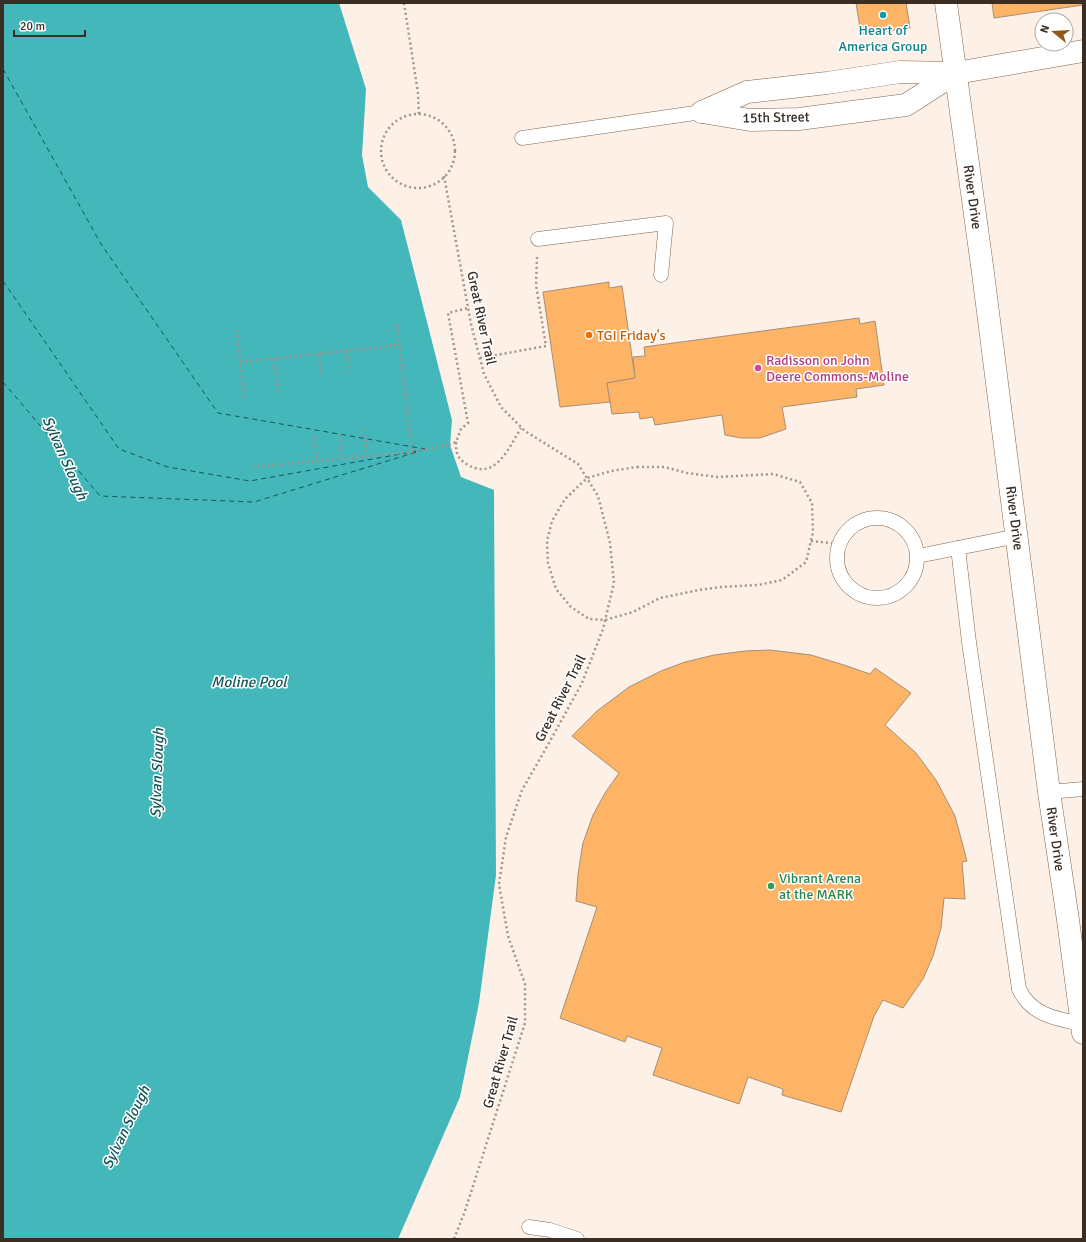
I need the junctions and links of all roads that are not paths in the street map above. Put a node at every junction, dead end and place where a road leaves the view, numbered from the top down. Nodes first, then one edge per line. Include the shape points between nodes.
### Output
1 (946, 3) edge
2 (1083, 51) edge
3 (956, 73) junction
4 (702, 112) junction
5 (522, 138) dead end
6 (538, 238) road end
7 (661, 275) dead end
8 (1017, 536) junction
9 (958, 548) junction
10 (918, 556) junction
11 (1083, 789) edge
12 (1049, 792) junction
13 (1082, 1029) edge
14 (529, 1228) dead end
15 (577, 1239) edge

1 - 3 main road, River Drive
2 - 3 main road, 15th Street
3 - 4 main road, 15th Street via 900,72 747,92
3 - 4 main road, 15th Street via 906,105 799,119 750,120
3 - 8 main road, River Drive
4 - 5 lane
6 - 7 lane via 666,223
8 - 9 lane
8 - 12 main road, River Drive
9 - 10 lane
9 - 13 lane via 969,642 1019,988 1024,998 1042,1013
10 - 10 lane via 916,570 910,582 900,592 880,599 866,597 853,591 844,581 837,565 839,544 847,532 857,522 871,518 890,519 902,526 912,536
11 - 12 lane
12 - 13 main road, River Drive
14 - 15 lane via 550,1230

